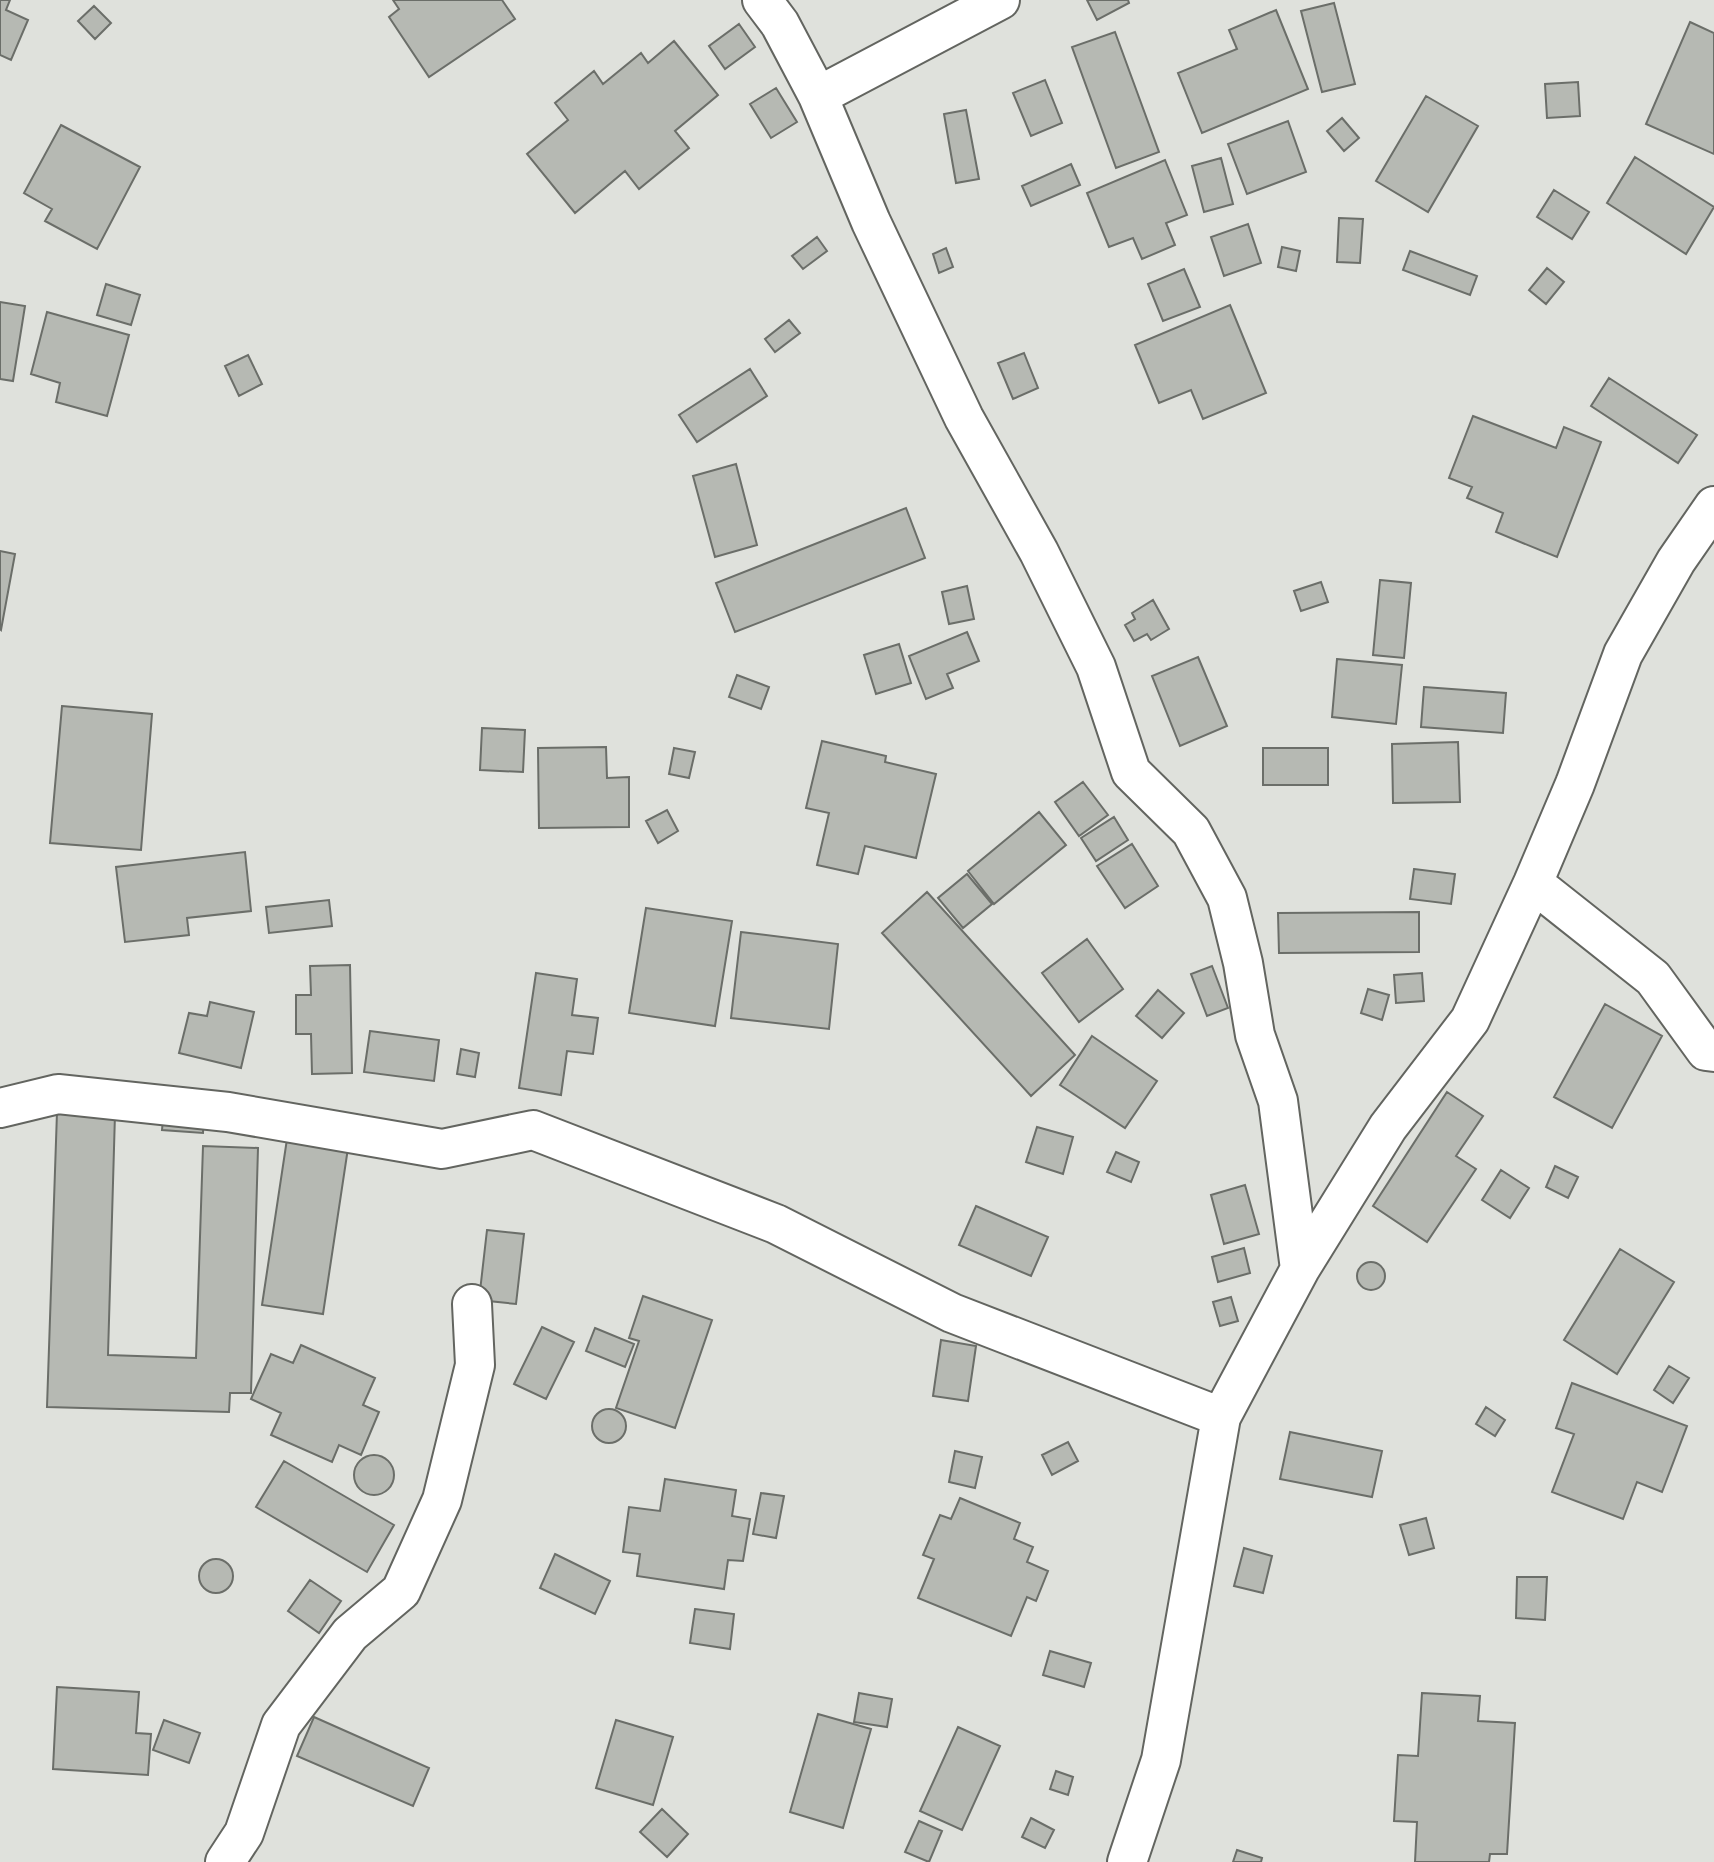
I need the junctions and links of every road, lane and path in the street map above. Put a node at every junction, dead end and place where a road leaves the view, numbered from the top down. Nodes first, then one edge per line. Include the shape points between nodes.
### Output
1 (762, 0) edge
2 (1000, 0) edge
3 (818, 96) junction
4 (1714, 506) edge
5 (1533, 883) junction
6 (1714, 1052) edge
7 (0, 1108) edge
8 (1300, 1269) junction
9 (472, 1304) dead end
10 (1221, 1417) junction
11 (225, 1862) edge
12 (1127, 1862) edge

1 - 3 street
2 - 3 street
3 - 8 street via 871,222 964,418 1039,552 1096,667 1131,772 1191,831 1227,898 1255,1035 1278,1101
4 - 5 street via 1676,561 1623,654
5 - 6 street via 1653,978 1706,1051
5 - 8 street via 1470,1020 1388,1127
7 - 10 street via 58,1094 228,1112 442,1149 533,1130 776,1224 952,1313
8 - 10 street
9 - 11 street via 475,1365 442,1500 401,1591 350,1634 281,1725 244,1833
10 - 12 street via 1161,1760

